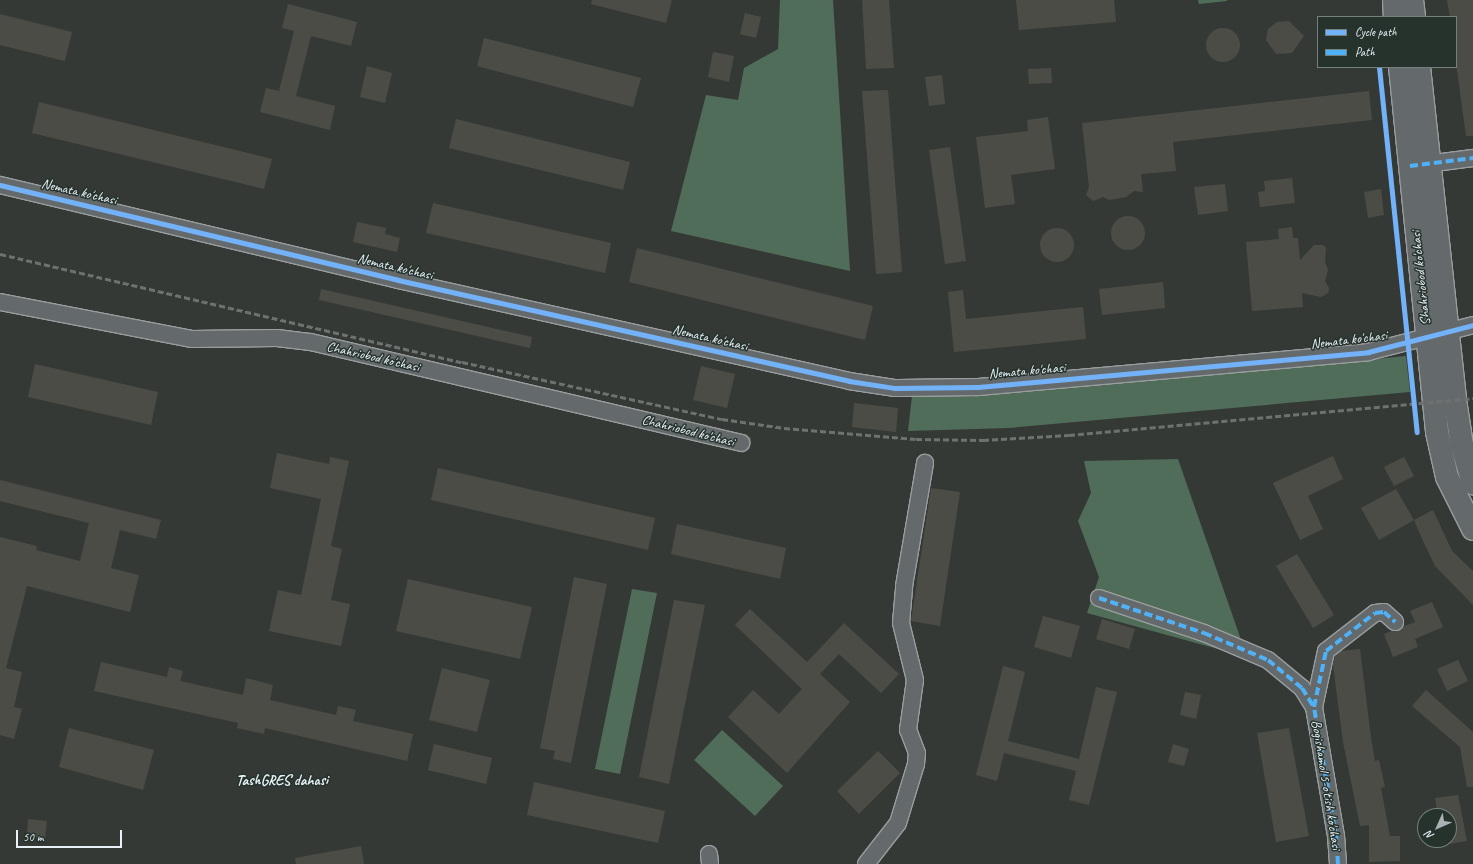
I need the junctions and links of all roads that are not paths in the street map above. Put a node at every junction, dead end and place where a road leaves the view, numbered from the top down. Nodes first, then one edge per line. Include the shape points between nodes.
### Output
1 (1394, 0) edge
2 (1412, 0) edge
3 (1395, 16) edge
4 (1414, 16) edge
5 (1400, 68) edge
6 (1419, 68) edge
7 (1473, 158) edge
8 (1420, 165) junction
9 (0, 185) edge
10 (0, 302) edge
11 (1473, 325) edge
12 (1448, 330) junction
13 (1427, 336) junction
14 (741, 444) dead end
15 (925, 464) dead end
16 (1473, 483) edge
17 (1473, 529) edge
18 (1099, 598) dead end
19 (1395, 622) dead end
20 (1314, 707) junction
21 (866, 864) edge
22 (1338, 864) edge

1 - 3 main road
2 - 4 main road
5 - 8 main road, Shahriobod ko'chasi
6 - 8 main road, Shahriobod ko'chasi
7 - 8 street
8 - 12 main road, Shahriobod ko'chasi
8 - 13 main road, Shahriobod ko'chasi
9 - 13 street, Nemata ko'chasi via 398,280 849,381 895,388 978,387 1368,352
10 - 14 street, Chahriobod ko'chasi via 192,339 276,338 311,342
11 - 12 street, Nemata ko'chasi
12 - 13 street, Nemata ko'chasi
12 - 16 main road, Shahriobod ko'chasi via 1460,431
13 - 17 main road, Shahriobod ko'chasi via 1434,417 1443,463 1455,496
15 - 21 street via 904,586 901,623 915,680 908,730 917,752 916,764 898,823
18 - 20 street via 1204,633 1268,660 1302,688
19 - 20 street via 1384,612 1375,613 1326,651
20 - 22 street, Bogishamol 5-o'tish ko'chasi via 1336,836

